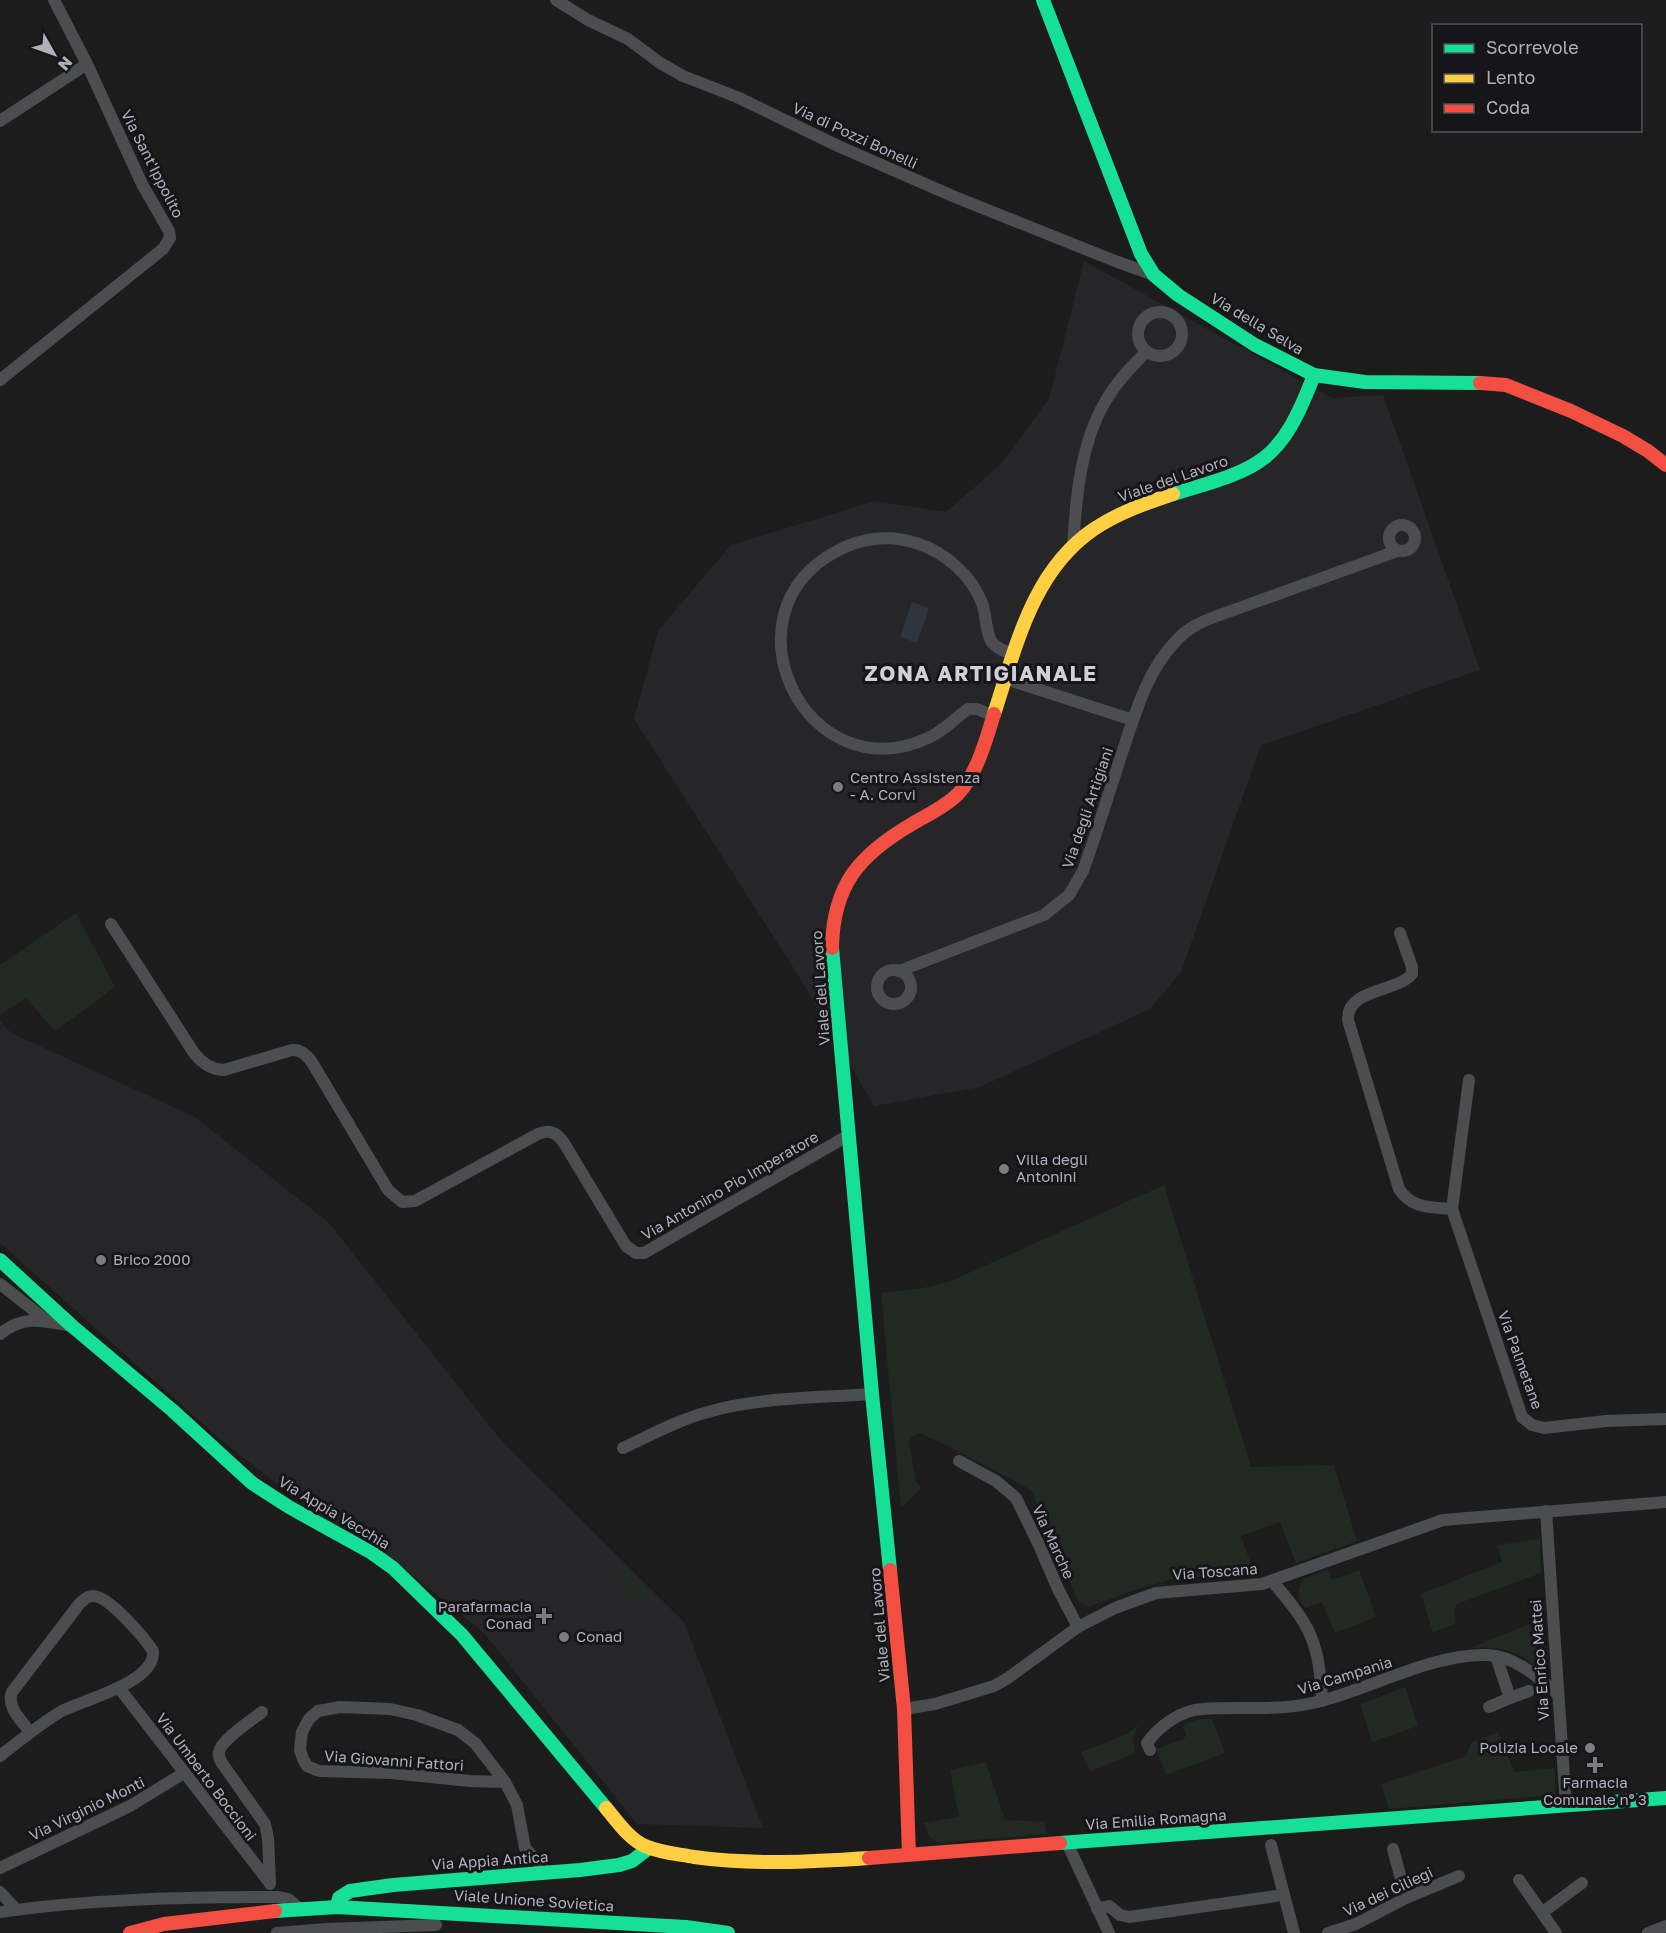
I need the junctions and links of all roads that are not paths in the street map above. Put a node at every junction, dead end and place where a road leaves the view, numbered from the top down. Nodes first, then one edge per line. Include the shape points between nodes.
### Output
1 (54, 0) edge
2 (556, 0) edge
3 (1043, 0) edge
4 (87, 64) junction
5 (0, 121) edge
6 (1155, 275) junction
7 (1146, 352) dead end
8 (1314, 375) junction
9 (0, 380) edge
10 (1666, 465) edge
11 (1073, 546) junction
12 (1397, 551) dead end
13 (1014, 655) junction
14 (1006, 679) junction
15 (994, 716) junction
16 (1133, 720) junction
17 (111, 924) dead end
18 (1400, 933) dead end
19 (899, 971) dead end
20 (1469, 1080) dead end
21 (849, 1135) junction
22 (1452, 1209) junction
23 (0, 1260) edge
24 (0, 1284) edge
25 (49, 1322) junction
26 (72, 1326) junction
27 (0, 1334) edge
28 (872, 1394) junction
29 (1666, 1419) edge
30 (623, 1448) dead end
31 (958, 1461) dead end
32 (1666, 1502) edge
33 (1546, 1511) junction
34 (1272, 1581) junction
35 (1078, 1627) junction
36 (1496, 1656) junction
37 (120, 1689) junction
38 (1529, 1690) dead end
39 (1558, 1694) junction
40 (1510, 1698) junction
41 (1322, 1701) junction
42 (1489, 1707) dead end
43 (904, 1709) junction
44 (262, 1712) dead end
45 (30, 1732) junction
46 (1150, 1750) dead end
47 (0, 1756) edge
48 (184, 1773) junction
49 (505, 1782) junction
50 (1666, 1798) edge
51 (1566, 1806) junction
52 (1067, 1844) junction
53 (1271, 1845) dead end
54 (649, 1848) junction
55 (1393, 1849) dead end
56 (909, 1855) junction
57 (0, 1868) edge
58 (548, 1873) junction
59 (1459, 1876) dead end
60 (1519, 1880) dead end
61 (269, 1882) junction
62 (1582, 1883) dead end
63 (0, 1892) edge
64 (1276, 1896) dead end
65 (272, 1897) junction
66 (1406, 1898) junction
67 (337, 1906) junction
68 (299, 1908) junction
69 (1098, 1909) junction
70 (17, 1910) junction
71 (0, 1912) edge
72 (1543, 1912) junction
73 (436, 1922) junction
74 (1666, 1926) edge
75 (130, 1933) edge
76 (277, 1933) edge
77 (728, 1933) edge
78 (1109, 1933) edge
79 (1294, 1933) edge
80 (1328, 1933) edge
81 (1557, 1933) edge
82 (1648, 1933) edge

1 - 4 street, Via Sant'Ippolito
2 - 6 street, Via di Pozzi Bonelli via 623,36 688,79 737,97 955,197
3 - 6 street, Via della Selva via 1141,254
4 - 5 street
4 - 9 street, Via Sant'Ippolito via 170,238 163,249
6 - 8 street, Via della Selva via 1255,345
7 - 11 street via 1110,392 1097,418 1078,481
8 - 10 street, Via della Selva via 1365,382 1506,386 1623,436
8 - 11 street, Viale del Lavoro via 1287,433 1262,461 1228,478 1126,511 1094,528
11 - 13 street, Viale del Lavoro via 1037,593
12 - 16 street, Via degli Artigiani via 1194,626 1175,641 1157,665
13 - 14 street, Viale del Lavoro
13 - 15 street via 992,643 980,598 965,576 940,554 908,541 870,539 831,554 804,577 786,609 781,650 788,682 806,712 839,737 866,746 897,747 936,734 968,709
14 - 15 street, Viale del Lavoro
14 - 16 street
15 - 21 street, Viale del Lavoro via 961,791 869,852 850,873 839,896 832,953
16 - 19 street, Via degli Artigiani via 1083,871 1070,895 1033,921
17 - 21 street, Via Antonino Pio Imperatore via 194,1053 205,1064 224,1070 292,1050 305,1054 388,1190 402,1202 415,1201 538,1134 552,1132 564,1143 626,1246 644,1253
18 - 22 street via 1412,974 1356,1001 1348,1020 1399,1189 1417,1206
20 - 22 street, Via Palmetane
21 - 28 street, Viale del Lavoro
22 - 29 street, Via Palmetane via 1526,1422 1544,1428
23 - 26 street, Via Appia Vecchia
24 - 25 street
25 - 26 street
25 - 27 street via 24,1321
26 - 54 street, Via Appia Vecchia via 252,1483 393,1568 442,1613 624,1829
28 - 30 street via 751,1403 710,1411
28 - 43 street, Viale del Lavoro
31 - 35 street, Via Marche via 996,1481 1016,1498
32 - 33 street, Via Toscana
33 - 34 street, Via Toscana via 1443,1520
33 - 39 street, Via Enrico Mattei
34 - 35 street, Via Toscana via 1253,1586 1156,1593
34 - 41 street via 1314,1641
35 - 43 street, Via Toscana via 998,1684 935,1704
36 - 39 street, Via Campania via 1524,1668
36 - 40 street
36 - 41 street, Via Campania via 1439,1662
37 - 45 street via 71,1707
37 - 45 street via 147,1668 153,1658 152,1649 127,1619 98,1596 86,1598 11,1695 11,1705
37 - 48 street, Via Umberto Boccioni
38 - 40 street
39 - 51 street, Via Enrico Mattei
40 - 42 street
41 - 46 street, Via Campania via 1282,1709 1200,1709 1172,1719 1156,1730 1147,1743
43 - 56 street, Viale del Lavoro
44 - 61 street via 226,1741 219,1754 264,1820
45 - 47 street
48 - 57 street, Via Virginio Monti via 130,1806
48 - 61 street, Via Umberto Boccioni
49 - 49 street, Via Giovanni Fattori via 480,1748 464,1734 408,1712 375,1707 327,1708 311,1716 302,1732 301,1755 307,1766 315,1770
49 - 58 street, Via Giovanni Fattori via 517,1805 525,1848
50 - 51 street, Via Emilia Romagna
51 - 52 street, Via Emilia Romagna
52 - 56 street, Via Emilia Romagna
52 - 69 street
53 - 79 street
54 - 56 street, Via Emilia Romagna via 741,1863
54 - 58 street, Via Appia Antica via 623,1864
55 - 66 street
58 - 67 street, Via Appia Antica via 350,1891 339,1898
59 - 66 street, Via dei Ciliegi
60 - 72 street
61 - 65 street
62 - 72 street
63 - 70 street
64 - 69 street via 1129,1917 1109,1906
65 - 68 street via 285,1898
65 - 70 street via 155,1898
66 - 80 street, Via dei Ciliegi via 1356,1924
67 - 68 street, Viale Unione Sovietica
67 - 73 street, Viale Unione Sovietica
68 - 75 street, Viale Unione Sovietica via 164,1924
69 - 78 street
70 - 71 street
72 - 81 street
73 - 76 street
73 - 77 street, Viale Unione Sovietica via 686,1927
74 - 82 street

